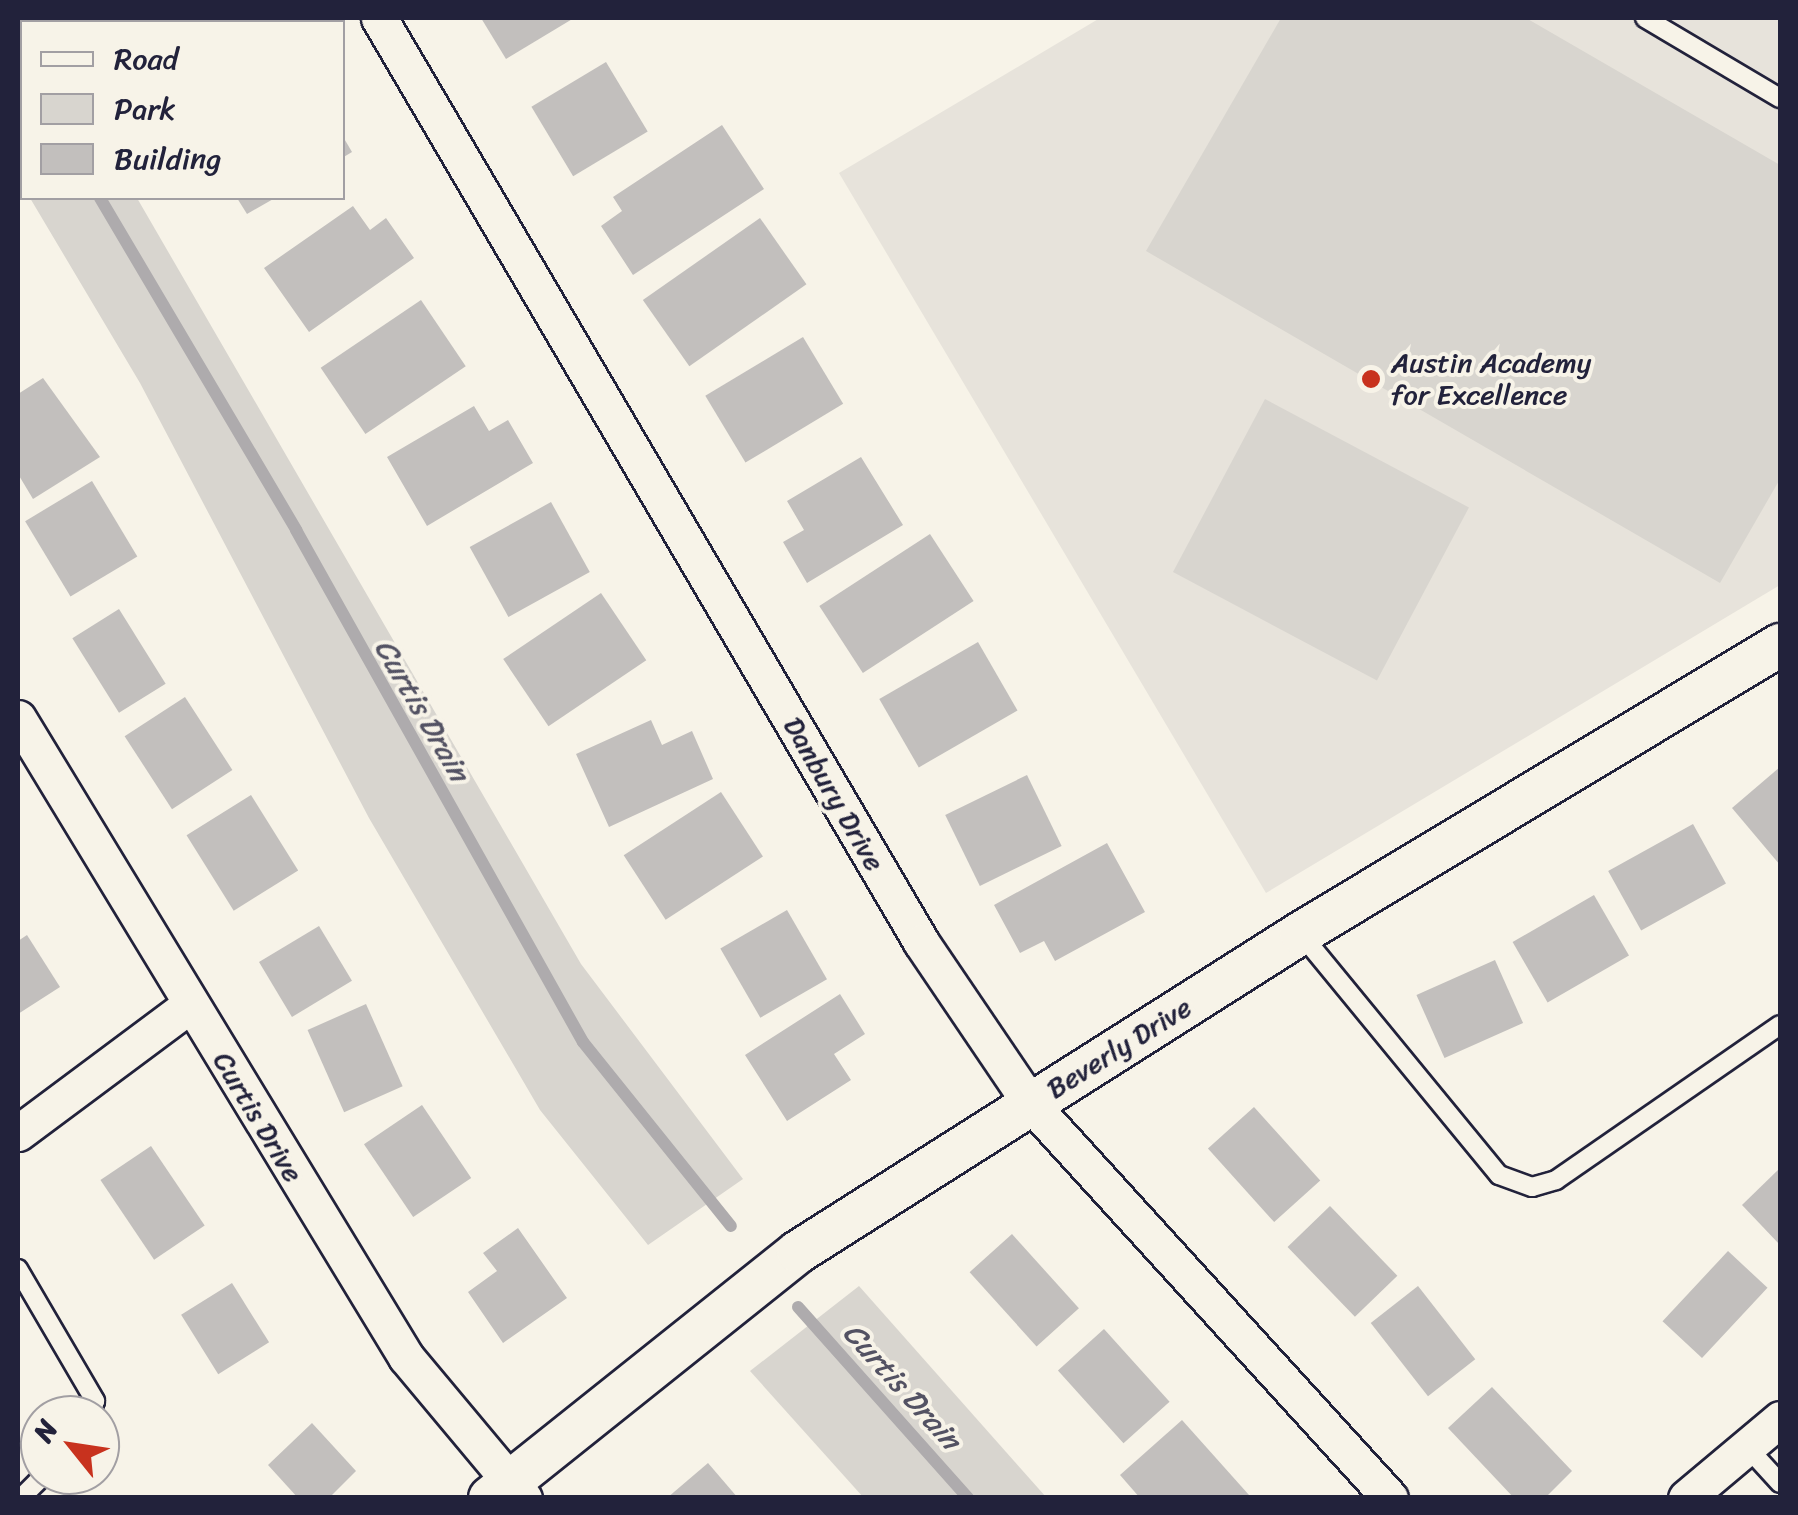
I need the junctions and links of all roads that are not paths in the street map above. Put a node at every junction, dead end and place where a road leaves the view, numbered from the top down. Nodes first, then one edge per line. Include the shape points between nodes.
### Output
1 (379, 18) edge
2 (1645, 18) edge
3 (1780, 98) edge
4 (1780, 645) edge
5 (18, 718) edge
6 (1301, 934) junction
7 (190, 1006) junction
8 (1780, 1026) edge
9 (1030, 1103) junction
10 (18, 1133) edge
11 (18, 1269) edge
12 (90, 1395) edge
13 (1780, 1419) edge
14 (1747, 1447) junction
15 (1780, 1484) edge
16 (507, 1492) edge
17 (1390, 1498) edge
18 (1686, 1498) edge

1 - 9 street, Danbury Drive via 910,924
2 - 3 lane
4 - 6 street, Beverly Drive
5 - 7 street, Curtis Drive
6 - 8 lane via 1500,1175 1532,1187 1556,1180
6 - 9 street, Beverly Drive
7 - 10 street
7 - 16 street, Curtis Drive via 406,1358
9 - 16 street, Beverly Drive via 798,1252
9 - 17 street, Danbury Drive
11 - 12 lane
13 - 14 street
14 - 15 lane
14 - 18 street

